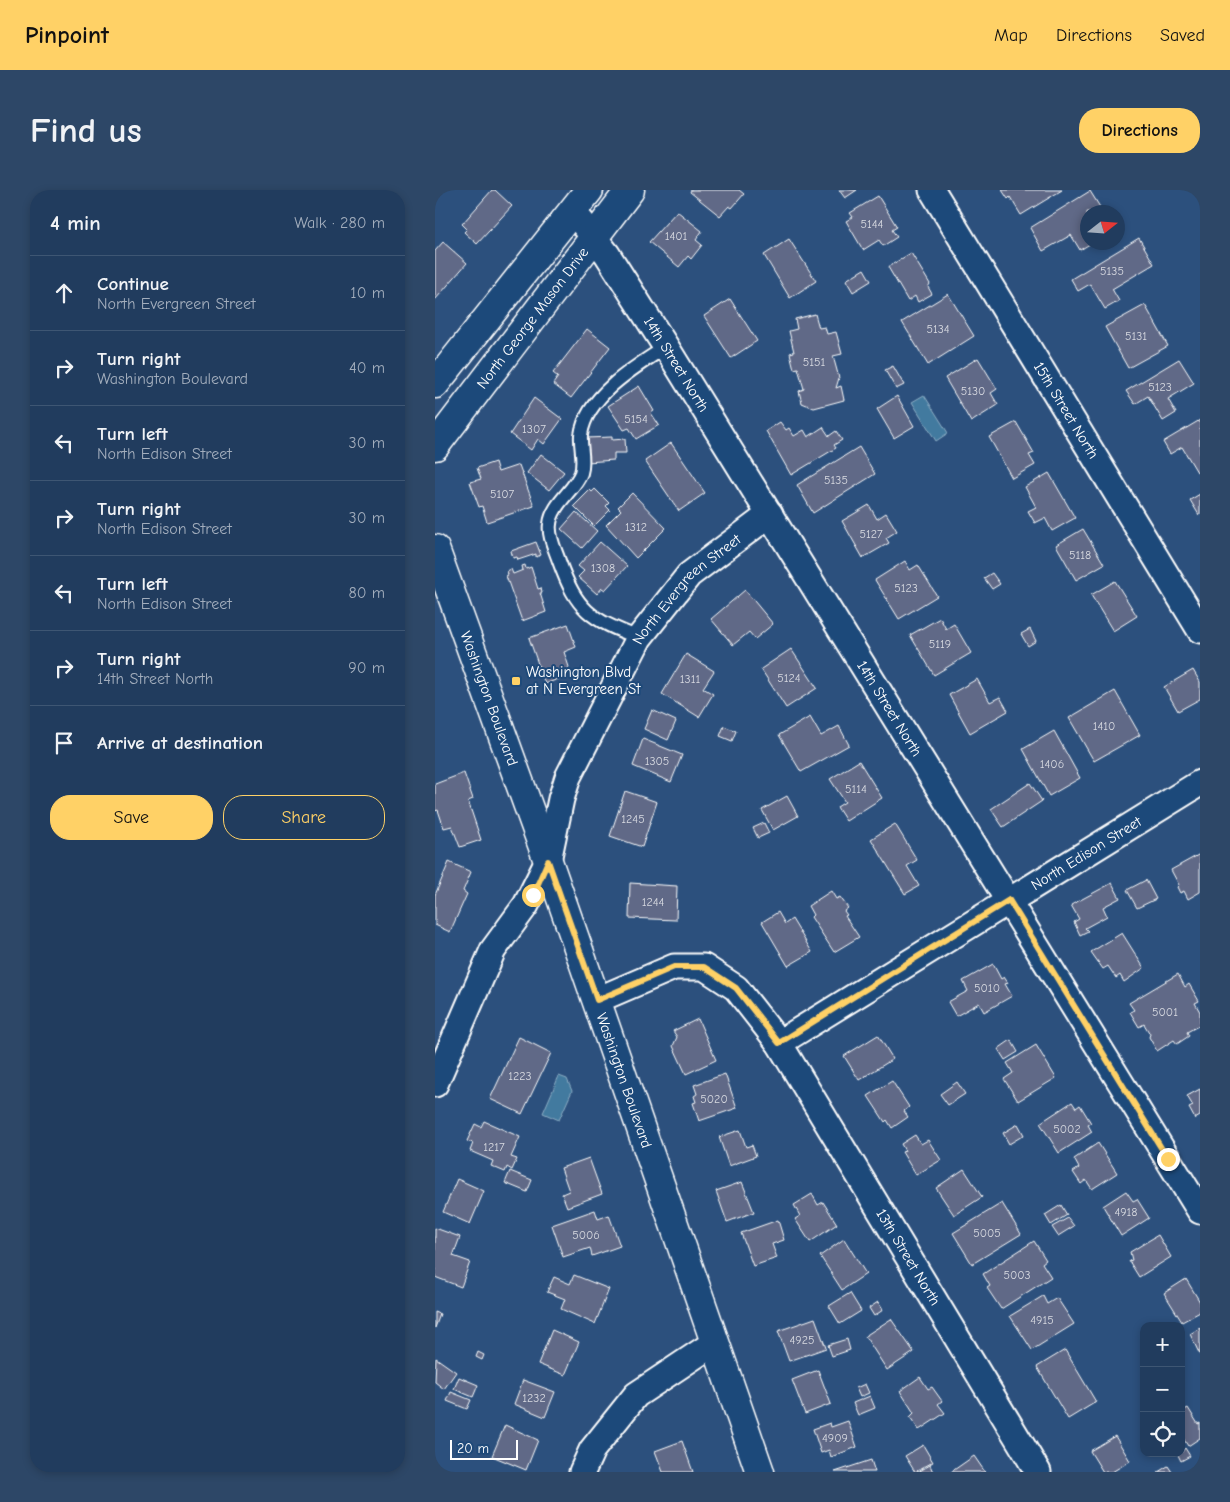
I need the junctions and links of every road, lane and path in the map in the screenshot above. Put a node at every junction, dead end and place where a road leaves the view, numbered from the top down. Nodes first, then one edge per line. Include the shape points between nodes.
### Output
1 (630, 190) edge
2 (932, 190) edge
3 (581, 200) edge
4 (594, 237) junction
5 (665, 347) junction
6 (435, 384) edge
7 (435, 446) edge
8 (770, 514) junction
9 (435, 548) edge
10 (435, 593) edge
11 (1200, 630) edge
12 (639, 638) junction
13 (470, 646) junction
14 (1200, 783) edge
15 (548, 861) junction
16 (1009, 900) junction
17 (597, 1000) junction
18 (779, 1043) junction
19 (435, 1084) edge
20 (1200, 1211) edge
21 (714, 1344) junction
22 (582, 1472) edge
23 (760, 1472) edge
24 (1038, 1472) edge

1 - 4 main road, North George Mason Drive
2 - 11 street, 15th Street North
3 - 4 street, 14th Street North
3 - 6 main road
4 - 5 street, 14th Street North
4 - 7 main road, North George Mason Drive
5 - 8 street, 14th Street North
5 - 12 lane via 628,371 587,417 581,436 581,471 549,523 570,589 584,610 614,629
8 - 12 street, North Evergreen Street via 689,575
8 - 16 street, 14th Street North
9 - 13 main road, Washington Boulevard
10 - 13 main road
12 - 15 street, North Evergreen Street via 568,777
13 - 15 main road, Washington Boulevard
14 - 16 street, North Edison Street
15 - 17 main road, Washington Boulevard
15 - 19 street, North Evergreen Street via 526,905 493,950
16 - 18 street, North Edison Street
16 - 20 street, 14th Street North
17 - 18 street via 674,967 704,967 736,988
17 - 21 main road, Washington Boulevard
18 - 24 street, 13th Street North
21 - 22 street via 636,1395 592,1450
21 - 23 main road, Washington Boulevard

